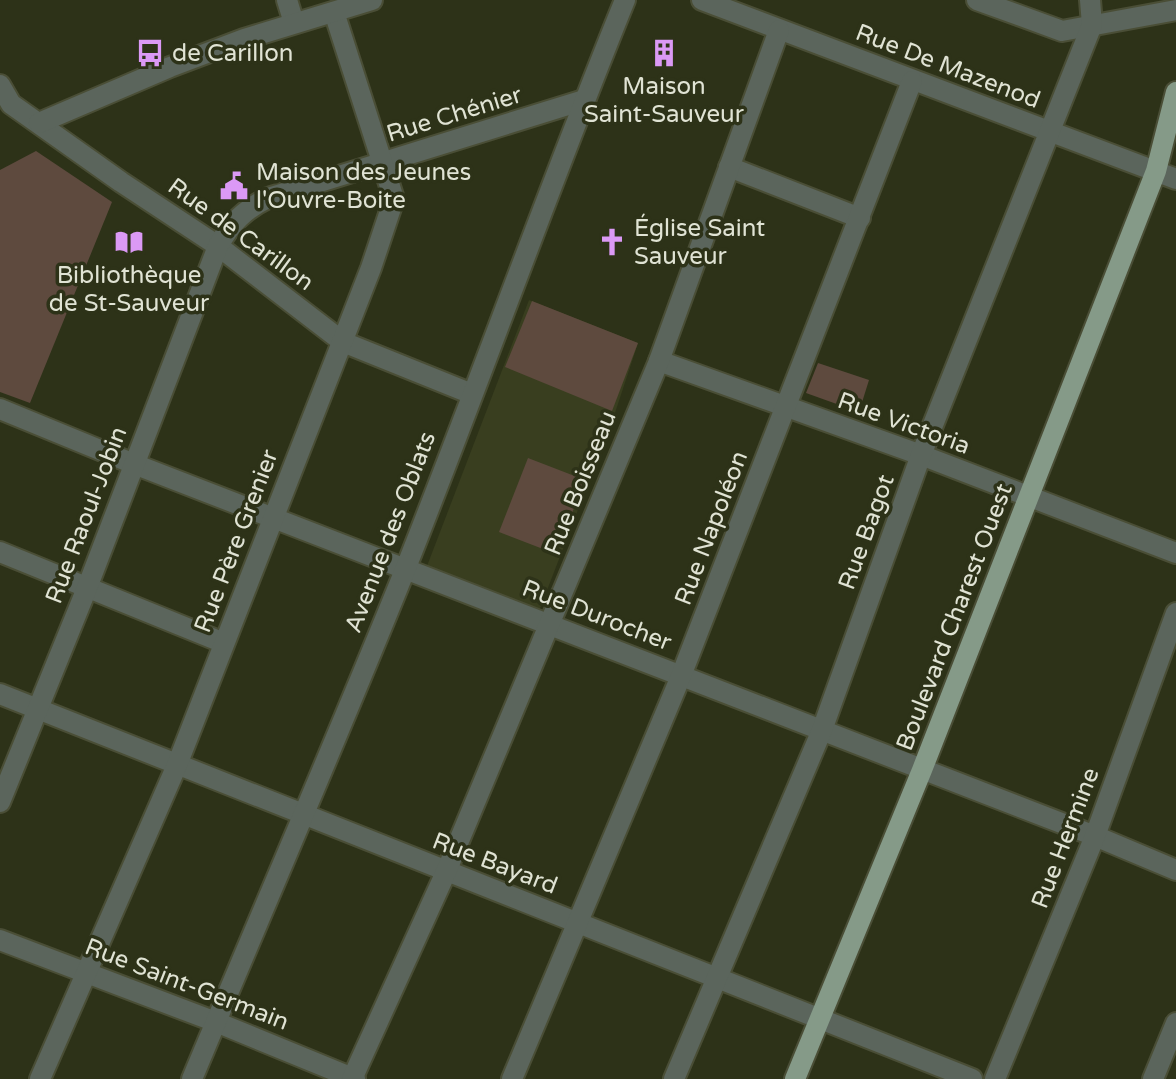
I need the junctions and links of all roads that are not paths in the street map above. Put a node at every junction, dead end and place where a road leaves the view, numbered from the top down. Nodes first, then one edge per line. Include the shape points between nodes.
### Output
1 (287, 0) edge
2 (372, 0) edge
3 (625, 0) edge
4 (702, 0) edge
5 (977, 0) edge
6 (1090, 0) edge
7 (1176, 10) edge
8 (334, 12) junction
9 (294, 23) junction
10 (1092, 25) junction
11 (779, 30) junction
12 (912, 81) junction
13 (0, 85) edge
14 (1176, 92) edge
15 (584, 100) junction
16 (39, 123) junction
17 (1050, 132) junction
18 (1176, 138) edge
19 (381, 163) junction
20 (729, 167) junction
21 (1156, 171) junction
22 (1176, 179) edge
23 (860, 218) junction
24 (218, 246) junction
25 (343, 342) junction
26 (659, 361) junction
27 (472, 394) junction
28 (785, 407) junction
29 (1, 411) edge
30 (921, 455) junction
31 (134, 464) junction
32 (1029, 498) junction
33 (272, 517) junction
34 (0, 552) edge
35 (1176, 553) edge
36 (405, 569) junction
37 (87, 588) junction
38 (1176, 613) edge
39 (550, 625) junction
40 (224, 643) junction
41 (681, 676) junction
42 (0, 694) edge
43 (38, 709) junction
44 (822, 730) junction
45 (177, 765) junction
46 (922, 770) junction
47 (0, 802) edge
48 (304, 816) junction
49 (1095, 836) junction
50 (1176, 870) edge
51 (446, 872) junction
52 (579, 923) junction
53 (0, 940) edge
54 (86, 973) junction
55 (717, 978) junction
56 (821, 1018) junction
57 (216, 1022) junction
58 (1176, 1023) edge
59 (40, 1079) edge
60 (192, 1079) edge
61 (353, 1079) edge
62 (512, 1079) edge
63 (674, 1079) edge
64 (795, 1079) edge
65 (972, 1079) edge
66 (995, 1079) edge
67 (1153, 1079) edge

1 - 9 street
2 - 8 street
3 - 15 street, Avenue des Oblats
4 - 11 street, Rue De Mazenod
5 - 10 street via 1062,31
6 - 10 street, Rue Bagot
7 - 10 street
8 - 9 street
8 - 19 street, Rue Père Grenier
9 - 16 street via 170,67
10 - 17 street, Rue Bagot
11 - 12 street, Rue De Mazenod
11 - 20 street, Rue Boisseau
12 - 17 street, Rue De Mazenod
12 - 23 street, Rue Napoléon
13 - 16 street, Rue de Carillon via 11,104
14 - 21 main road, Boulevard Charest Ouest
15 - 19 street, Rue Chénier
15 - 27 street, Avenue des Oblats
16 - 24 street, Rue de Carillon
17 - 21 street, Rue De Mazenod
17 - 30 street, Rue Bagot
18 - 21 main road, Boulevard Charest Ouest
19 - 24 street, Rue Chénier via 253,205
19 - 25 street, Rue Père Grenier via 394,199
20 - 23 street
20 - 26 street, Rue Boisseau
21 - 22 street, Rue De Mazenod
21 - 32 main road, Boulevard Charest Ouest
23 - 28 street, Rue Napoléon
24 - 25 street, Rue de Carillon
24 - 31 street, Rue Raoul-Jobin
25 - 27 street, Rue de Carillon
25 - 33 street, Rue Père Grenier
26 - 28 street, Rue Victoria
26 - 39 street, Rue Boisseau
27 - 36 street, Avenue des Oblats
28 - 30 street, Rue Victoria
28 - 41 street, Rue Napoléon
29 - 31 street, Rue Durocher
30 - 32 street, Rue Victoria
30 - 44 street, Rue Bagot
31 - 33 street, Rue Durocher
31 - 37 street, Rue Raoul-Jobin
32 - 35 street, Rue Victoria
32 - 46 main road, Boulevard Charest Ouest
33 - 36 street, Rue Durocher
33 - 40 street, Rue Père Grenier
34 - 37 street
36 - 39 street, Rue Durocher
36 - 48 street, Avenue des Oblats
37 - 40 street
37 - 43 street, Rue Raoul-Jobin
38 - 49 street, Rue Hermine
39 - 41 street, Rue Durocher
39 - 51 street, Rue Boisseau
40 - 45 street, Rue Père Grenier
41 - 44 street, Rue Durocher
41 - 52 street, Rue Napoléon
42 - 43 street, Rue Bayard
43 - 45 street, Rue Bayard
43 - 47 street, Rue Raoul-Jobin
44 - 46 street, Rue Durocher
44 - 55 street, Rue Bagot
45 - 48 street, Rue Bayard
45 - 54 street, Rue Père Grenier
46 - 49 street, Rue Durocher
46 - 56 main road, Boulevard Charest Ouest
48 - 51 street, Rue Bayard
48 - 57 street, Avenue des Oblats
49 - 50 street, Rue Durocher
49 - 66 street, Rue Hermine
51 - 52 street, Rue Bayard
51 - 61 street, Rue Boisseau
52 - 55 street, Rue Bayard
52 - 62 street, Rue Napoléon
53 - 54 street, Rue Saint-Germain
54 - 57 street, Rue Saint-Germain
54 - 59 street, Rue Père Grenier
55 - 56 street, Rue Bayard
55 - 63 street, Rue Bagot
56 - 64 main road, Boulevard Charest Ouest
56 - 65 street, Rue Bayard
57 - 60 street, Avenue des Oblats
57 - 61 street, Rue Saint-Germain
58 - 67 street

